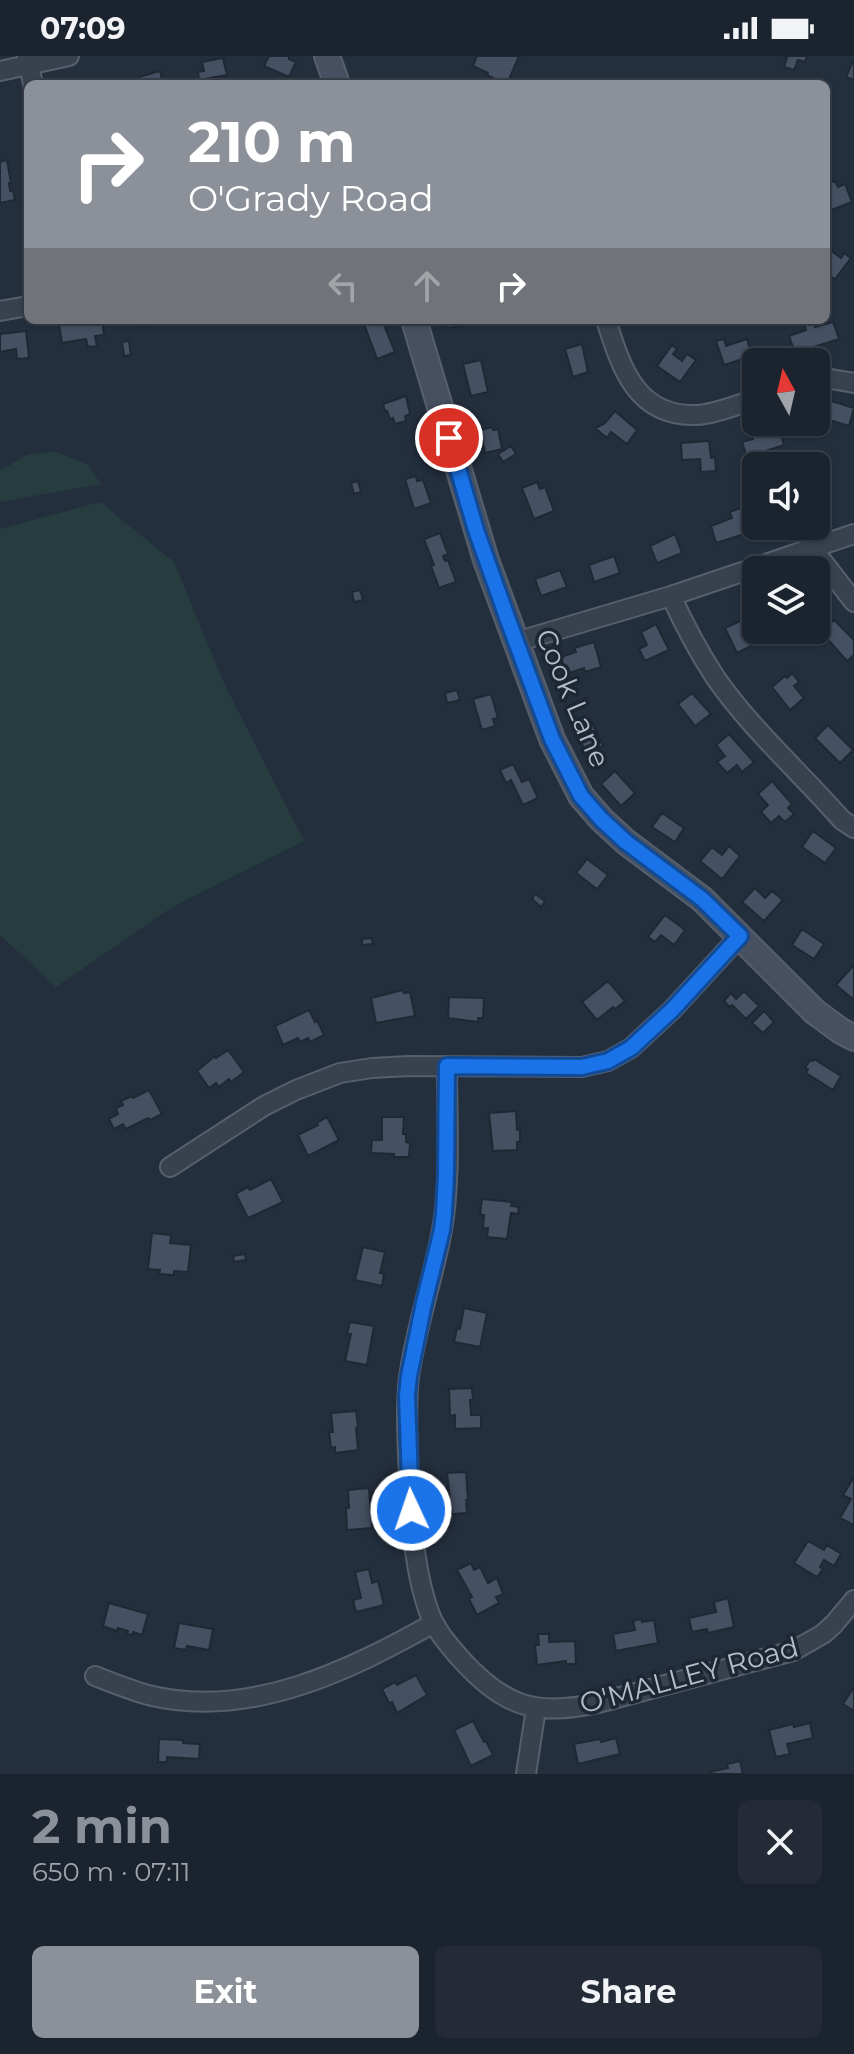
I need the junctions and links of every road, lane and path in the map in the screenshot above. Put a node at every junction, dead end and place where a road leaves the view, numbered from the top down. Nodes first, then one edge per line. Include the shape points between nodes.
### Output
1 (69, 56) edge
2 (327, 56) edge
3 (28, 60) edge
4 (0, 71) edge
5 (32, 80) edge
6 (336, 80) edge
7 (24, 307) edge
8 (0, 311) edge
9 (415, 324) edge
10 (607, 324) edge
11 (830, 379) edge
12 (854, 383) edge
13 (742, 403) edge
14 (854, 534) edge
15 (813, 549) junction
16 (671, 596) junction
17 (854, 602) edge
18 (516, 642) junction
19 (854, 828) edge
20 (740, 936) junction
21 (854, 1038) edge
22 (447, 1066) junction
23 (170, 1167) dead end
24 (854, 1600) edge
25 (434, 1623) junction
26 (95, 1676) dead end
27 (536, 1708) junction
28 (526, 1774) edge

1 - 3 street
2 - 6 street
3 - 4 street
3 - 5 street
7 - 8 street
9 - 18 street, Cook Lane via 476,530
10 - 13 street via 629,382 646,401 669,412 697,415
11 - 12 street
14 - 15 street
15 - 16 street
15 - 17 street
16 - 18 street
16 - 19 street via 716,678
18 - 20 street, Cook Lane via 552,739 581,796 614,831 702,899
20 - 21 street, Cook Lane via 815,1012
20 - 22 street via 672,1010 616,1058 582,1067
22 - 23 street via 372,1068 328,1077 264,1106
22 - 25 street, O'MALLEY Road via 442,1230 409,1376 407,1418 416,1552
24 - 27 street, O'MALLEY Road via 823,1634 793,1651 582,1706
25 - 26 street via 316,1680 240,1700 149,1695
25 - 27 street, O'MALLEY Road via 484,1683
27 - 28 street

